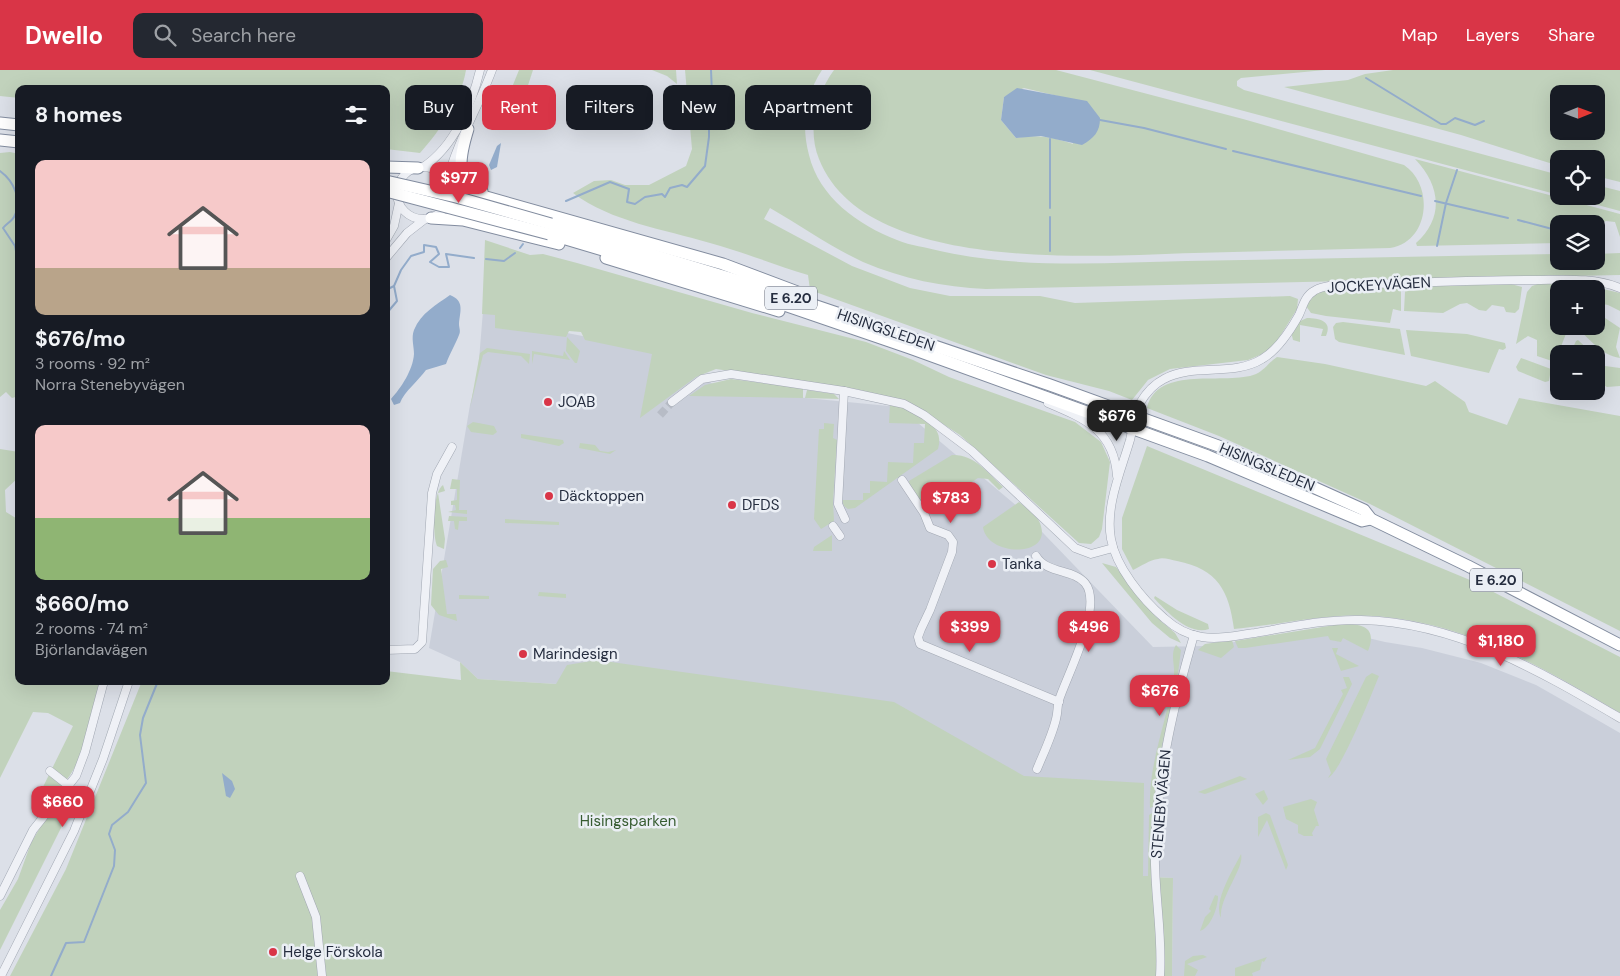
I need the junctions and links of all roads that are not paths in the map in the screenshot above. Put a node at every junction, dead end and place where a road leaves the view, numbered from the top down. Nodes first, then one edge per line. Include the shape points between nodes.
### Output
1 (480, 70) edge
2 (492, 70) edge
3 (472, 119) edge
4 (0, 123) edge
5 (15, 125) edge
6 (467, 130) edge
7 (468, 130) edge
8 (0, 134) edge
9 (15, 135) edge
10 (0, 140) edge
11 (15, 142) edge
12 (390, 167) edge
13 (420, 167) junction
14 (390, 182) edge
15 (447, 182) junction
16 (390, 192) edge
17 (492, 197) junction
18 (390, 198) edge
19 (399, 201) junction
20 (428, 219) junction
21 (390, 233) edge
22 (390, 253) edge
23 (666, 263) junction
24 (1620, 288) edge
25 (912, 344) junction
26 (844, 391) junction
27 (1032, 393) junction
28 (672, 402) tunnel mouth
29 (1136, 416) junction
30 (1133, 428) junction
31 (452, 447) dead end
32 (902, 480) dead end
33 (1117, 481) junction
34 (845, 519) dead end
35 (1371, 519) junction
36 (833, 526) dead end
37 (840, 536) dead end
38 (1113, 548) junction
39 (1036, 556) dead end
40 (1194, 635) junction
41 (1620, 645) edge
42 (390, 650) edge
43 (103, 685) edge
44 (128, 685) edge
45 (1059, 702) junction
46 (1620, 718) edge
47 (1037, 769) dead end
48 (50, 771) dead end
49 (69, 786) junction
50 (300, 876) dead end
51 (0, 896) edge
52 (0, 976) edge
53 (322, 976) edge
54 (1160, 976) edge

1 - 13 street via 456,130 437,157
2 - 3 street
4 - 5 highway
6 - 15 street via 455,151
7 - 17 highway via 460,157 463,177 471,186
8 - 9 highway
10 - 11 highway
12 - 13 highway
13 - 15 street via 437,171
13 - 19 street via 401,180
14 - 23 highway, HISINGSLEDEN / E 6.20, bridge via 456,197
15 - 17 highway via 465,191
15 - 20 street via 450,196 447,205
16 - 23 highway, HISINGSLEDEN / E 6.20, bridge
17 - 25 highway via 723,264 881,322
18 - 19 highway
19 - 20 street via 409,215
19 - 21 street
20 - 22 street via 407,233
20 - 25 highway via 463,220 516,232 838,329
23 - 25 highway, HISINGSLEDEN / E 6.20
24 - 29 street, JOCKEYVÄGEN via 1582,280 1322,287 1307,296 1282,341 1264,358 1241,367 1185,373 1163,379 1146,393
25 - 27 highway, HISINGSLEDEN / E 6.20
25 - 29 highway, HISINGSLEDEN / E 6.20 via 1050,385
26 - 28 street via 718,374 702,379
26 - 34 street via 838,504
26 - 38 street via 893,400 924,415 978,457 1075,548 1091,554
27 - 30 highway, HISINGSLEDEN / E 6.20
27 - 33 street via 1098,430 1112,450
29 - 30 street, JOCKEYVÄGEN
29 - 35 highway, HISINGSLEDEN / E 6.20 via 1261,463 1364,510
30 - 33 street, JOCKEYVÄGEN
30 - 35 highway, HISINGSLEDEN / E 6.20 via 1362,521
31 - 42 street via 437,474 432,493 422,642 415,649
32 - 45 street via 930,528 948,535 953,542 952,552 918,637 920,644
33 - 38 street via 1110,517
35 - 41 highway, HISINGSLEDEN / E 6.20
36 - 37 street
38 - 40 street via 1127,574 1157,611 1173,625
39 - 45 street via 1040,563 1080,579 1091,597 1083,636
40 - 46 street via 1212,638 1340,621 1379,621 1440,631 1496,652 1559,682
40 - 54 street, STENEBYVÄGEN via 1171,719 1158,805 1155,860
43 - 49 street via 85,752
44 - 52 street via 74,831
45 - 47 street
48 - 49 street
49 - 51 street via 33,830
50 - 53 street via 316,917

